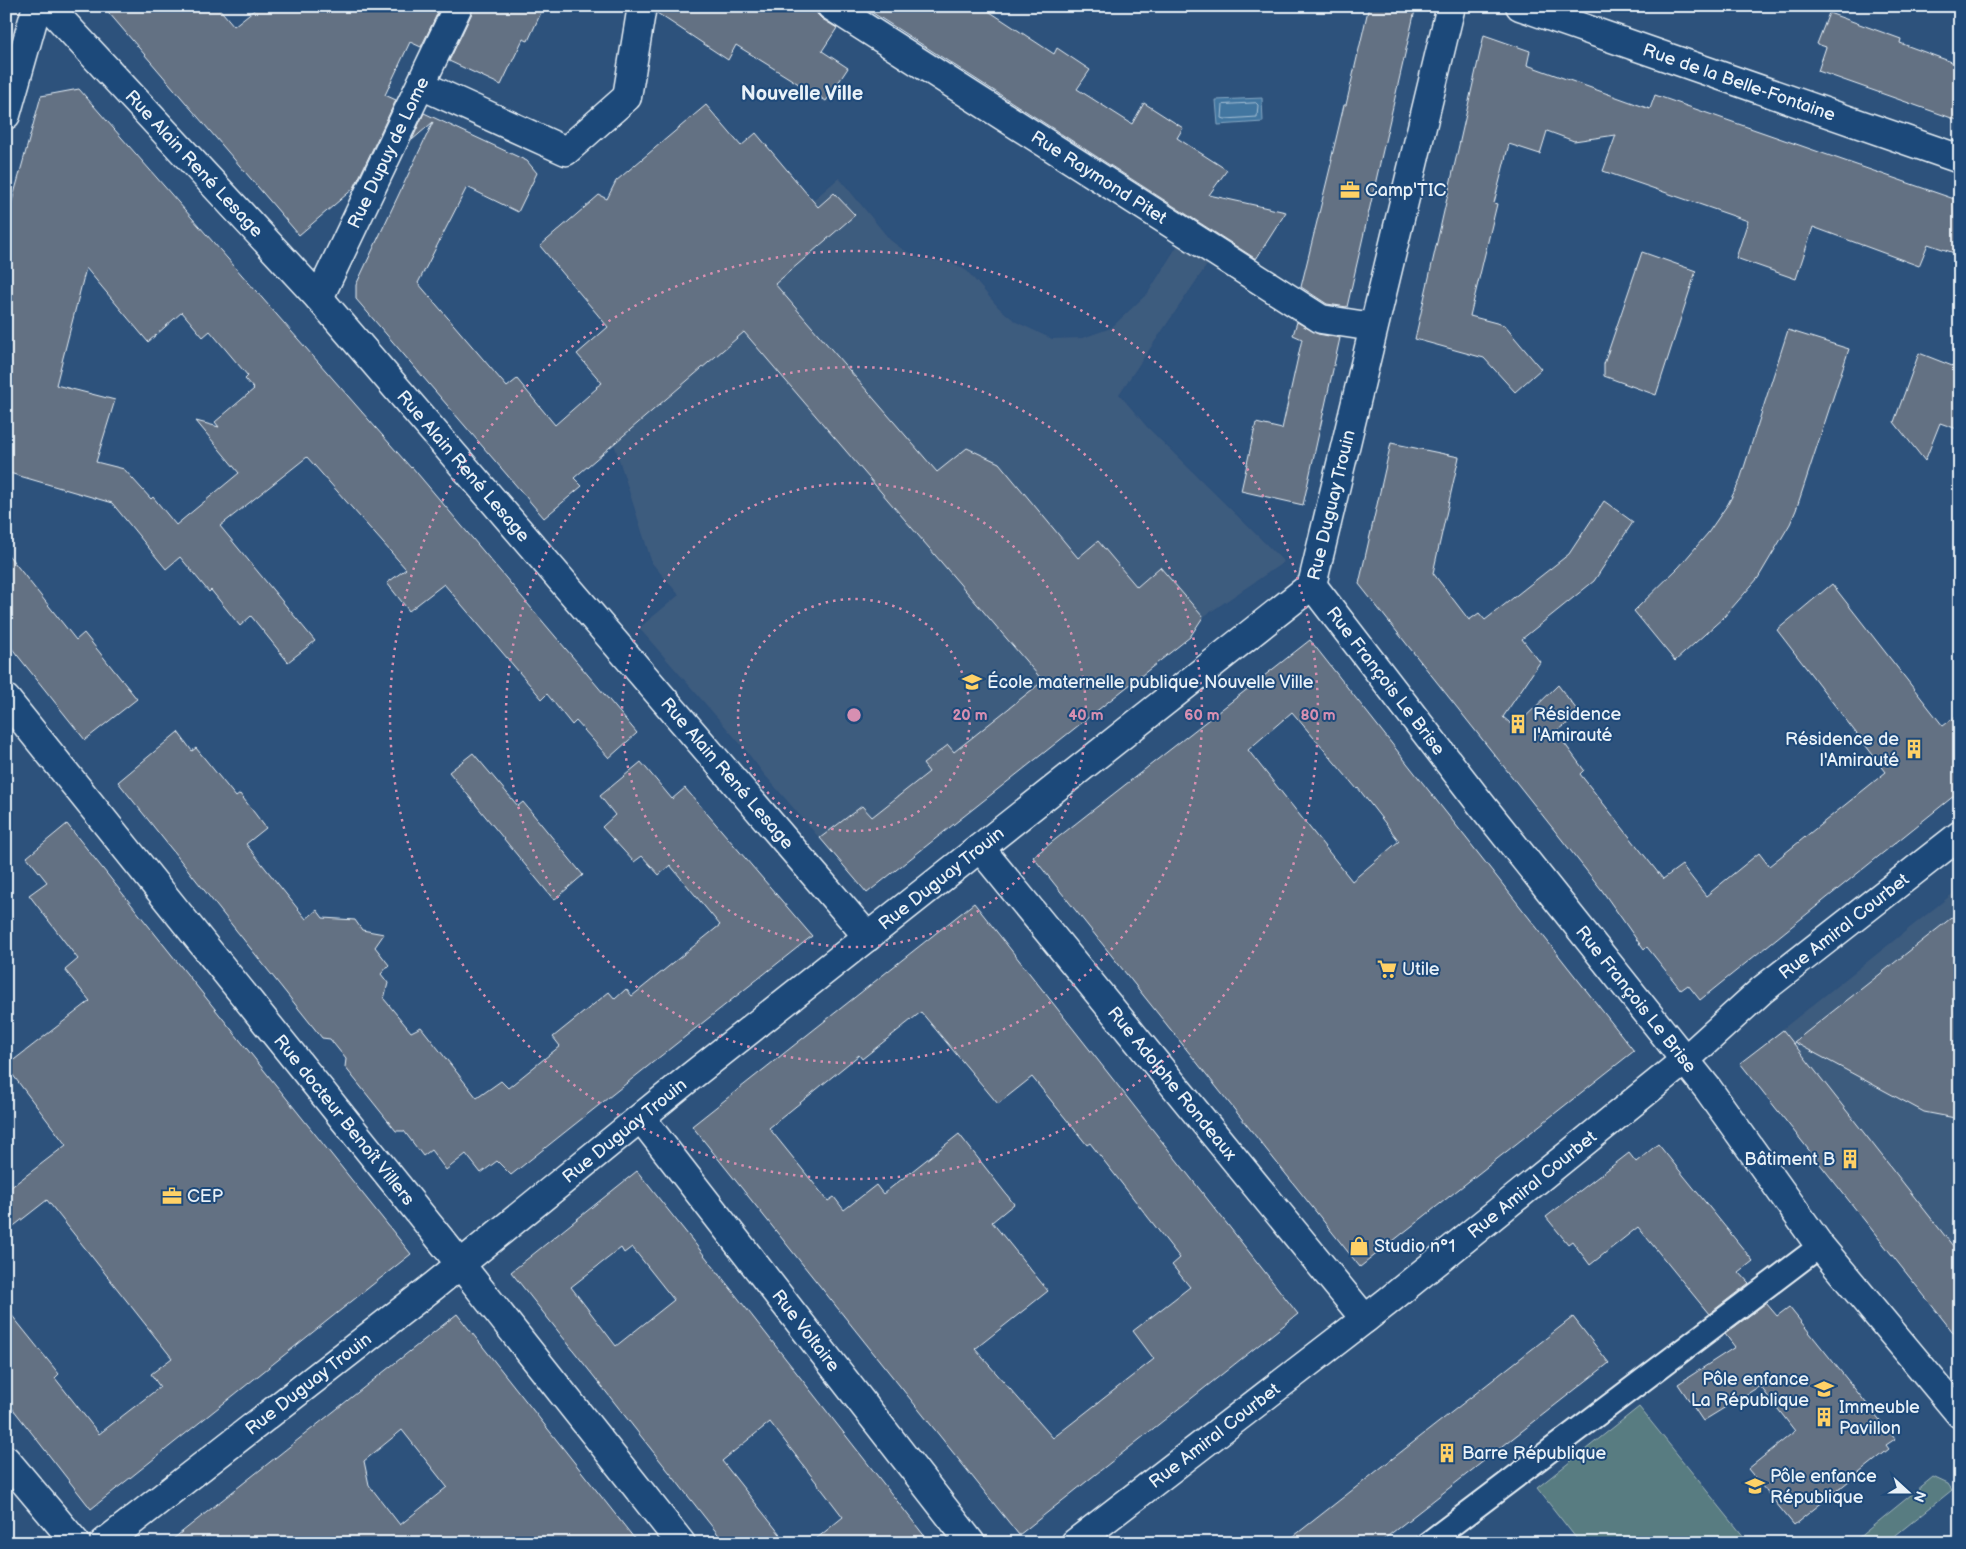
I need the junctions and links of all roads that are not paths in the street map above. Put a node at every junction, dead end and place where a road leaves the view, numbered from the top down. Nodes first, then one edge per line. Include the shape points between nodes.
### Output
1 (37, 6) edge
2 (48, 6) edge
3 (458, 6) edge
4 (642, 6) edge
5 (831, 6) edge
6 (1451, 6) edge
7 (1520, 6) edge
8 (11, 77) edge
9 (421, 85) junction
10 (6, 115) edge
11 (1960, 160) edge
12 (319, 298) junction
13 (1373, 327) junction
14 (1312, 585) junction
15 (6, 699) edge
16 (1960, 835) edge
17 (980, 848) junction
18 (868, 936) junction
19 (1684, 1061) junction
20 (641, 1118) junction
21 (1820, 1246) junction
22 (460, 1264) junction
23 (1365, 1319) junction
24 (1960, 1414) edge
25 (6, 1460) edge
26 (76, 1543) edge
27 (104, 1543) edge
28 (681, 1543) edge
29 (971, 1543) edge
30 (1075, 1543) edge
31 (1428, 1543) edge

1 - 8 street
2 - 12 street, Rue Alain René Lesage
3 - 9 street, Rue Dupuy de Lome
4 - 9 street via 627,97 566,151
5 - 13 street, Rue Raymond Pitet via 1321,319
6 - 13 street, Rue Duguay Trouin
7 - 11 street, Rue de la Belle-Fontaine
8 - 10 street
9 - 12 street, Rue Dupuy de Lome
12 - 18 street, Rue Alain René Lesage
13 - 14 street, Rue Duguay Trouin
14 - 17 street, Rue Duguay Trouin
14 - 19 street, Rue François Le Brise
15 - 22 street, Rue docteur Benoît Villers
16 - 19 street, Rue Amiral Courbet via 1762,990
17 - 18 street, Rue Duguay Trouin
17 - 23 street, Rue Adolphe Rondeaux
18 - 20 street, Rue Duguay Trouin
19 - 21 street, Rue François Le Brise via 1708,1089
19 - 23 street, Rue Amiral Courbet
20 - 22 street, Rue Duguay Trouin
20 - 29 street, Rue Voltaire
21 - 24 street, Rue François Le Brise
21 - 31 lane
22 - 27 street, Rue Duguay Trouin
22 - 28 street, Rue docteur Benoît Villers
23 - 30 street, Rue Amiral Courbet
25 - 26 street

